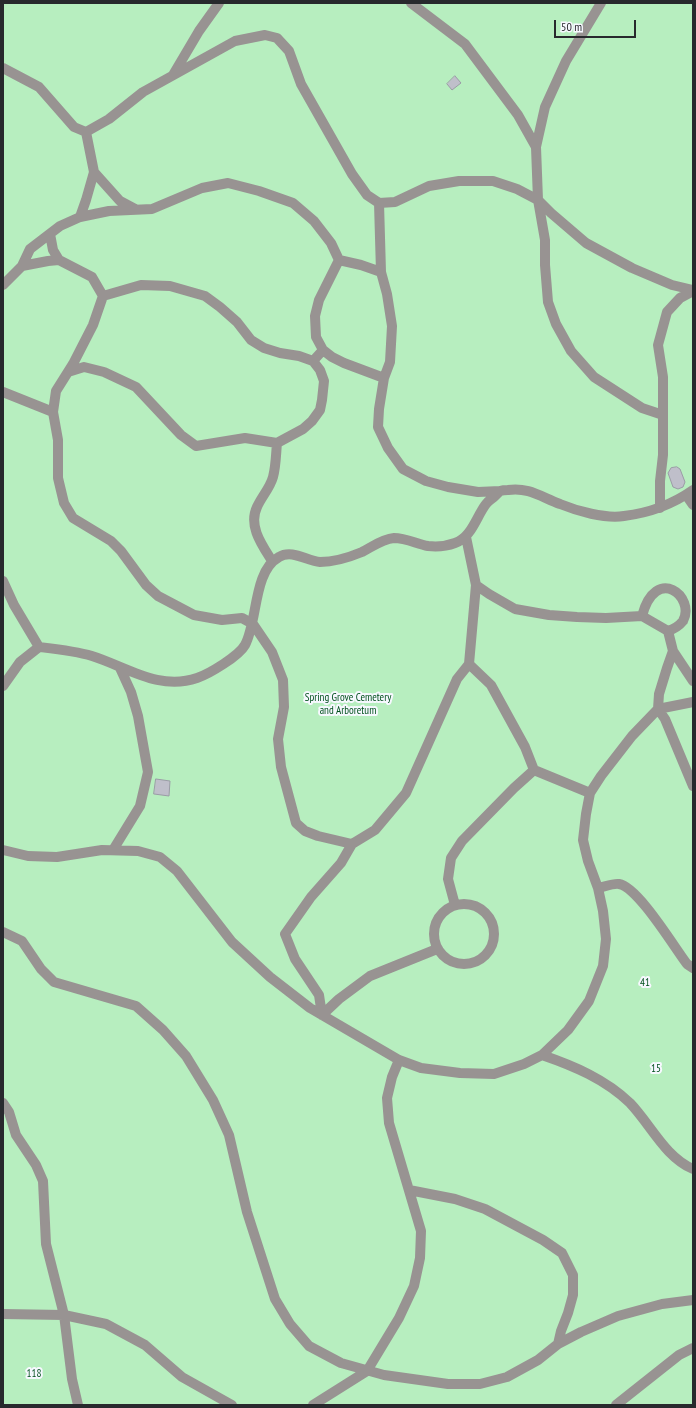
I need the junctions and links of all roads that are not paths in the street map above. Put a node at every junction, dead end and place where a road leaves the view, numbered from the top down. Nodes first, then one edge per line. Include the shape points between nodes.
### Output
1 (219, 3) edge
2 (411, 3) edge
3 (601, 3) edge
4 (3, 68) edge
5 (173, 75) junction
6 (86, 132) junction
7 (536, 146) junction
8 (94, 172) junction
9 (538, 200) junction
10 (379, 203) junction
11 (134, 209) junction
12 (80, 217) junction
13 (50, 234) junction
14 (59, 260) junction
15 (339, 260) junction
16 (22, 266) junction
17 (381, 272) junction
18 (3, 285) edge
19 (693, 290) edge
20 (103, 296) junction
21 (323, 350) junction
22 (313, 361) junction
23 (68, 372) junction
24 (384, 378) junction
25 (3, 392) edge
26 (53, 412) junction
27 (663, 415) junction
28 (277, 443) junction
29 (500, 491) junction
30 (689, 492) edge
31 (693, 505) edge
32 (660, 508) junction
33 (466, 537) junction
34 (272, 561) junction
35 (3, 581) edge
36 (476, 585) junction
37 (642, 616) junction
38 (253, 624) junction
39 (668, 631) junction
40 (38, 647) junction
41 (673, 651) junction
42 (469, 664) junction
43 (120, 668) junction
44 (693, 681) edge
45 (3, 686) edge
46 (693, 702) edge
47 (658, 709) junction
48 (534, 770) junction
49 (693, 786) edge
50 (590, 793) junction
51 (352, 844) junction
52 (3, 850) edge
53 (113, 850) junction
54 (598, 888) junction
55 (455, 905) junction
56 (3, 932) edge
57 (437, 949) junction
58 (693, 968) edge
59 (322, 1015) junction
60 (542, 1055) junction
61 (399, 1060) junction
62 (3, 1103) edge
63 (693, 1169) edge
64 (409, 1190) junction
65 (693, 1300) edge
66 (3, 1314) edge
67 (64, 1315) junction
68 (558, 1344) junction
69 (693, 1348) edge
70 (368, 1371) junction
71 (78, 1405) edge
72 (232, 1405) edge
73 (313, 1405) edge
74 (616, 1405) edge

1 - 5 street
2 - 7 street via 465,44 518,115
3 - 7 street via 566,61 545,107
4 - 6 street via 39,87 74,127
5 - 6 street via 143,92 109,119
5 - 10 street via 235,41 265,35 277,38 288,51 301,84 352,174 367,195
6 - 8 street
7 - 9 street
8 - 11 street via 120,201
8 - 12 street
9 - 10 street via 493,181 459,181 429,186 395,202
9 - 19 street via 586,244 632,268 672,285
9 - 27 street via 545,240 548,302 556,324 571,351 594,377 642,408
10 - 17 street
11 - 12 street
11 - 15 street via 152,209 202,188 228,183 292,203 314,221 331,243
12 - 13 street via 60,226
13 - 14 street via 53,250
13 - 16 street via 30,249
14 - 16 street
14 - 20 street via 92,278
15 - 17 street
15 - 21 street via 319,300 315,316 316,337
16 - 18 street
17 - 24 street via 392,326 390,362
19 - 27 street via 680,298 667,312 658,345 663,377
20 - 22 street via 141,285 170,286 205,296 237,322 251,340 264,348
20 - 23 street via 93,325
21 - 22 street
21 - 24 street via 344,363
22 - 28 street via 324,381 320,410 303,429
23 - 26 street via 56,391
23 - 28 street via 84,367 104,372 136,387 181,435 196,446 245,438
24 - 29 street via 378,427 388,448 403,469 426,481 448,487 478,492
25 - 26 street
26 - 38 street via 58,440 58,478 64,503 73,518 111,541 158,596 194,615 222,620 242,618
27 - 32 street
28 - 34 street via 274,476 256,508 254,519 256,534
29 - 32 street via 516,489 535,492 559,504 606,516 624,516
29 - 33 street via 486,504
30 - 31 street
30 - 32 street
33 - 34 street via 457,543 444,546 429,546 394,538 341,559 320,562 290,554
33 - 36 street
34 - 38 street via 259,587
35 - 40 street
36 - 37 street via 515,609 577,617
36 - 42 street
37 - 39 street
37 - 39 street via 648,600 654,593 661,589 677,590 683,595 688,610 684,620
38 - 43 street via 244,647 214,670 196,678 175,682 150,679
38 - 51 street via 272,652 283,680 284,707 278,740 281,768 296,823 304,831
39 - 41 street
40 - 43 street via 92,656
40 - 45 street via 20,662
41 - 44 street
41 - 47 street via 659,694
42 - 48 street via 491,685 525,747
42 - 51 street via 456,679 406,793 374,830
43 - 53 street via 138,716 148,772 140,806
46 - 47 street
47 - 49 street via 666,720
47 - 50 street via 619,753
48 - 50 street
48 - 55 street via 462,841 451,858 448,879
50 - 54 street via 583,840
51 - 59 street via 341,863 311,897 285,934 295,958 319,995
52 - 53 street via 28,856 57,857
53 - 59 street via 138,851 160,857 177,871 232,942 270,977
54 - 58 street via 619,884 631,890 646,906 687,964
54 - 60 street via 606,939 603,966 589,1001 568,1030
55 - 57 street via 441,913 436,921 433,935
55 - 57 street via 468,904 485,912 494,930 492,946 482,958 463,965 443,958
56 - 70 street via 22,941 41,969 54,982 136,1006 163,1030 186,1056 213,1100 229,1134 247,1212 275,1298 290,1324 310,1346 341,1363
57 - 59 street via 370,976
59 - 61 street
60 - 61 street via 494,1074 421,1068
60 - 63 street via 582,1070 608,1084 630,1104 670,1154
61 - 64 street via 388,1098 389,1123
62 - 67 street via 9,1112 16,1135 36,1165 43,1181 46,1244
64 - 68 street via 455,1199 485,1209 562,1253 573,1275 573,1295
64 - 70 street via 421,1231 420,1258 414,1286 399,1318
65 - 68 street via 662,1304 618,1316
66 - 67 street
67 - 71 street
67 - 72 street via 106,1324 145,1345 182,1377
68 - 70 street via 538,1360 507,1377 480,1384 448,1384
69 - 74 street via 679,1355
70 - 73 street

